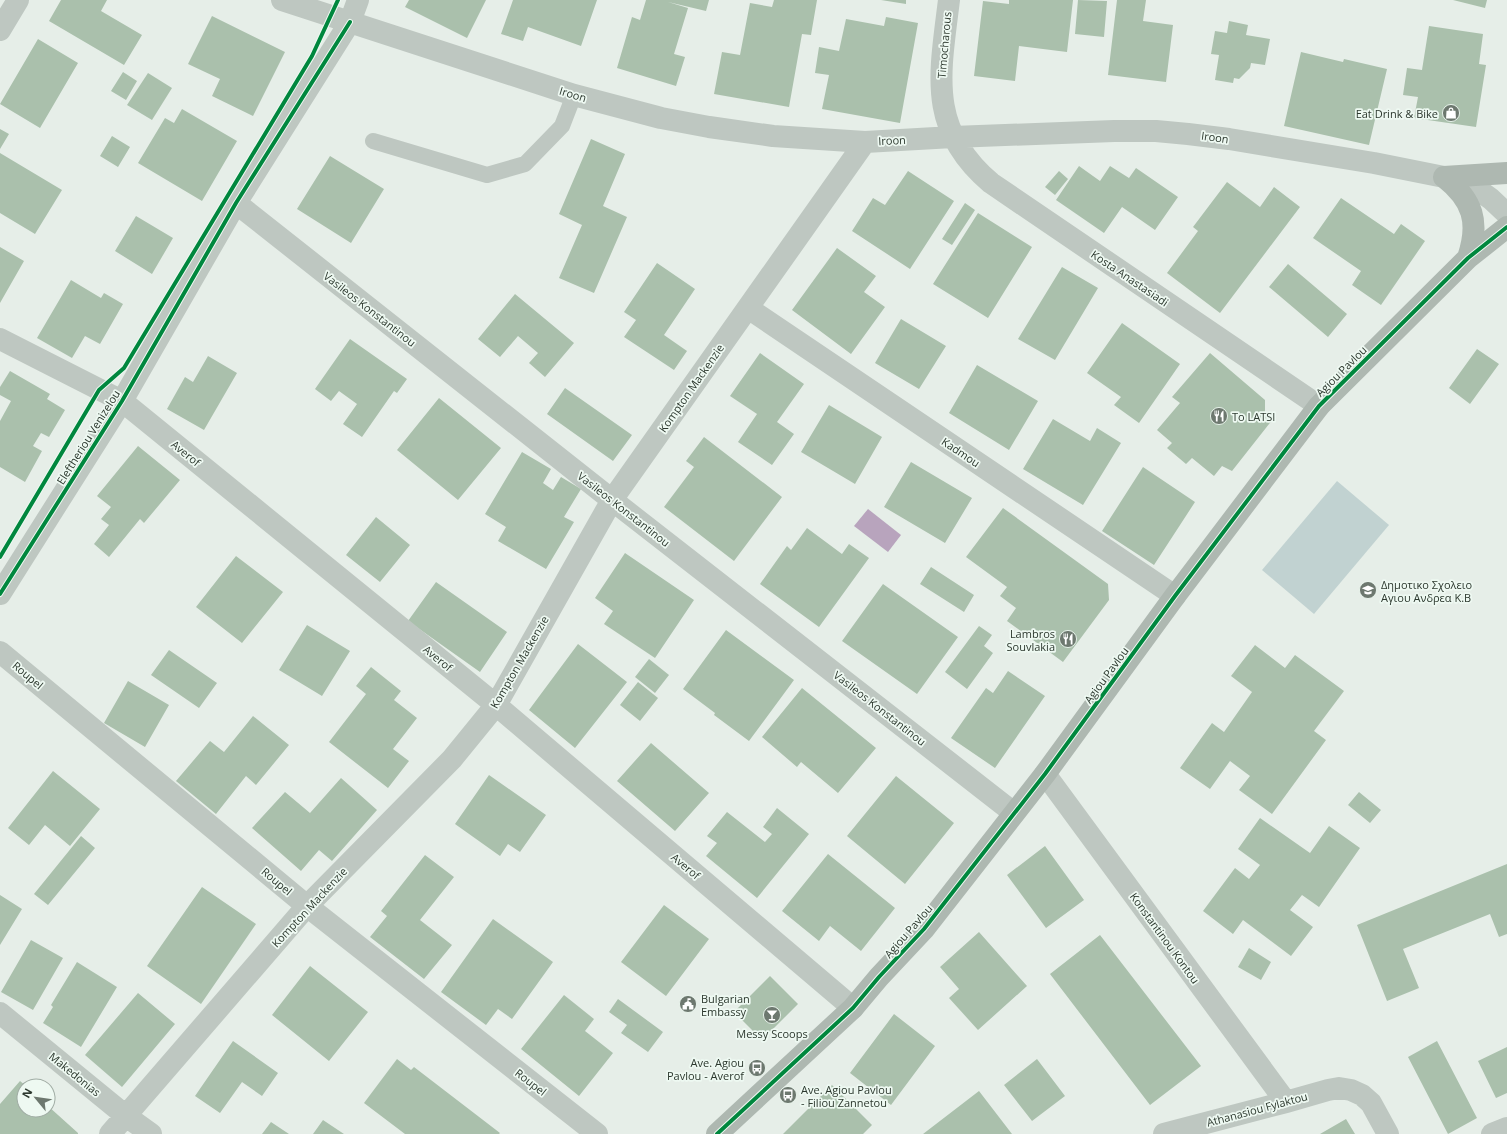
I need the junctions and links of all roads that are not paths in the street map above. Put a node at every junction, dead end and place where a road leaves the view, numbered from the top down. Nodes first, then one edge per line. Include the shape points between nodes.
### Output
1 (18, 0) edge
2 (282, 0) edge
3 (358, 0) edge
4 (949, 0) edge
5 (350, 22) junction
6 (0, 30) edge
7 (574, 95) junction
8 (952, 137) junction
9 (373, 141) dead end
10 (865, 142) junction
11 (1507, 173) edge
12 (1444, 177) junction
13 (236, 203) junction
14 (1507, 214) edge
15 (1507, 227) edge
16 (1468, 258) junction
17 (748, 308) junction
18 (0, 339) edge
19 (122, 401) junction
20 (1319, 406) junction
21 (612, 500) junction
22 (0, 594) edge
23 (1175, 596) junction
24 (0, 652) edge
25 (496, 705) junction
26 (1045, 774) junction
27 (1014, 813) junction
28 (307, 906) junction
29 (853, 1008) junction
30 (0, 1013) edge
31 (1286, 1102) junction
32 (126, 1116) junction
33 (1507, 1128) edge
34 (110, 1134) edge
35 (151, 1134) edge
36 (597, 1134) edge
37 (718, 1134) edge
38 (1164, 1134) edge
39 (1388, 1134) edge
40 (1492, 1134) edge

1 - 6 street
2 - 5 street, Iroon
3 - 5 street, Eleftheriou Venizelou
4 - 8 street, Timocharous via 940,82 941,99
5 - 7 street, Iroon
5 - 13 street, Eleftheriou Venizelou
7 - 9 lane via 562,126 526,164 487,175
7 - 10 street, Iroon via 661,118 709,127 773,136
8 - 10 street, Iroon
8 - 12 street, Iroon via 1114,131 1162,132 1229,139
8 - 20 street, Kosta Anastasiadi via 959,150 990,183
10 - 17 street, Kompton Mackenzie
11 - 12 main road
12 - 14 street, Iroon via 1480,191
12 - 16 main road via 1462,194 1472,213 1474,234
13 - 19 street, Eleftheriou Venizelou
13 - 21 street, Vasileos Konstantinou
15 - 16 main road, Agiou Pavlou
16 - 20 main road, Agiou Pavlou
17 - 21 street, Kompton Mackenzie
17 - 23 street, Kadmou
18 - 19 street, Averof
19 - 22 street, Eleftheriou Venizelou
19 - 25 street, Averof
20 - 23 main road, Agiou Pavlou
21 - 25 street, Kompton Mackenzie
21 - 27 street, Vasileos Konstantinou
23 - 26 main road, Agiou Pavlou
24 - 28 street, Roupel
25 - 28 street, Kompton Mackenzie via 452,759
25 - 29 street, Averof
26 - 27 main road, Agiou Pavlou
26 - 31 street, Konstantinou Kontou
27 - 29 main road, Agiou Pavlou via 924,929
28 - 32 street, Kompton Mackenzie
28 - 36 street, Roupel
29 - 37 main road, Agiou Pavlou
30 - 32 street, Makedonias
31 - 38 street, Athanasiou Fylaktou
31 - 39 street, Athanasiou Fylaktou via 1328,1090 1351,1090 1371,1103
32 - 34 street, Kompton Mackenzie
32 - 35 street, Makedonias
33 - 40 street

